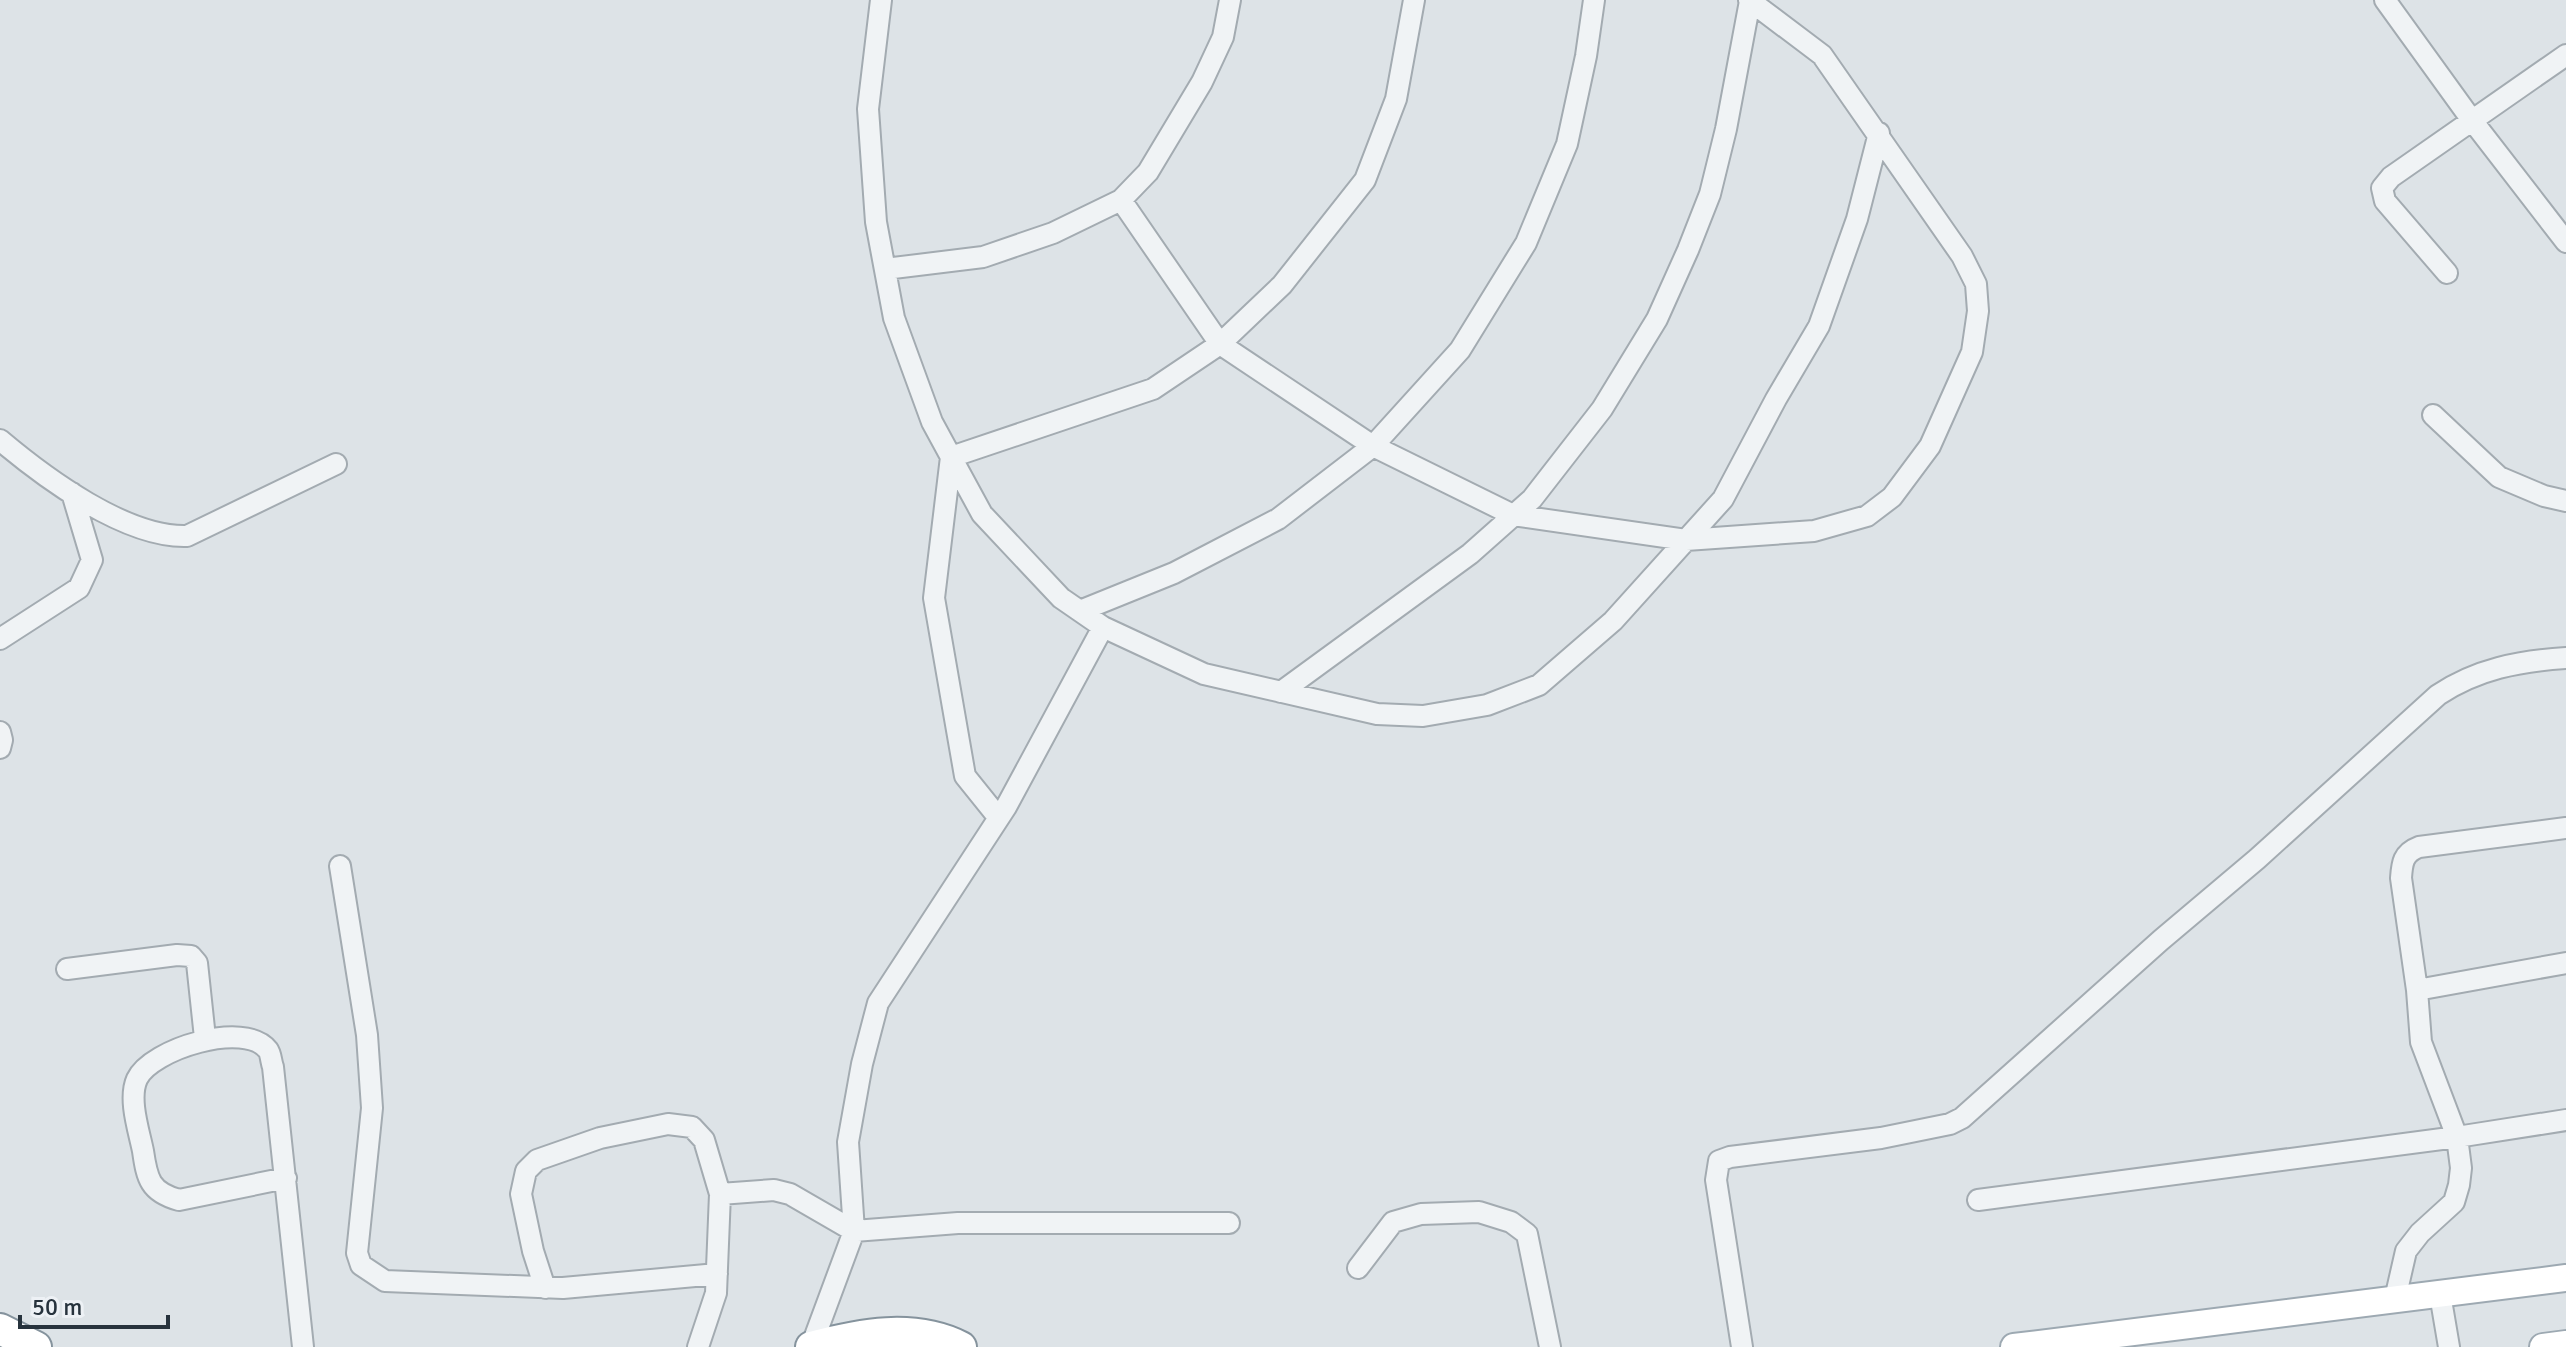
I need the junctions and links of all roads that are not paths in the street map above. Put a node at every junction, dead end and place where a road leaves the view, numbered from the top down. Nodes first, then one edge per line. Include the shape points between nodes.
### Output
1 (881, 0) edge
2 (1230, 0) edge
3 (1414, 0) edge
4 (1594, 0) edge
5 (2385, 0) edge
6 (1750, 1) edge
7 (2566, 55) edge
8 (2471, 119) junction
9 (1879, 133) junction
10 (1121, 200) junction
11 (2566, 242) edge
12 (885, 269) junction
13 (2447, 273) dead end
14 (1220, 344) junction
15 (2433, 415) dead end
16 (0, 440) edge
17 (1373, 446) junction
18 (951, 457) junction
19 (336, 464) dead end
20 (72, 493) junction
21 (2566, 501) edge
22 (1513, 515) junction
23 (1686, 540) junction
24 (1080, 611) junction
25 (1103, 627) junction
26 (0, 639) edge
27 (2566, 658) edge
28 (1281, 692) junction
29 (0, 732) edge
30 (0, 748) edge
31 (998, 817) junction
32 (2566, 828) edge
33 (340, 866) dead end
34 (2566, 963) edge
35 (67, 969) dead end
36 (2417, 990) junction
37 (205, 1038) junction
38 (2566, 1120) edge
39 (2457, 1137) junction
40 (286, 1178) junction
41 (720, 1194) junction
42 (1978, 1200) dead end
43 (1229, 1223) dead end
44 (854, 1231) junction
45 (1358, 1268) dead end
46 (717, 1274) junction
47 (2566, 1278) edge
48 (545, 1288) junction
49 (2440, 1294) junction
50 (2395, 1299) junction
51 (0, 1329) edge
52 (2566, 1344) edge
53 (36, 1347) edge
54 (303, 1347) edge
55 (698, 1347) edge
56 (811, 1347) edge
57 (961, 1347) edge
58 (1550, 1347) edge
59 (1742, 1347) edge
60 (2014, 1347) edge
61 (2449, 1347) edge
62 (2543, 1347) edge

1 - 12 street via 868,109
2 - 10 street via 1223,37 1202,82 1148,172
3 - 14 street via 1396,99 1365,180 1282,285
4 - 17 street via 1567,144 1526,243 1460,350
5 - 8 street
6 - 9 street via 1822,55
6 - 22 street via 1710,194 1657,319 1602,409 1532,499
7 - 8 street
8 - 11 street
8 - 13 street via 2382,188 2385,201
9 - 23 street via 1857,219 1819,326 1723,499
9 - 23 street via 1976,284 1972,352 1930,446 1892,497 1867,516 1814,531
10 - 12 street via 1053,233 983,257
10 - 14 street
12 - 18 street via 894,318 932,422
14 - 17 street
14 - 18 street via 1153,389
15 - 21 street via 2499,477
16 - 20 street
17 - 22 street
17 - 24 street via 1278,519 1174,573
18 - 24 street via 982,514 1061,598
18 - 31 street via 934,598 965,776
19 - 20 street via 187,536 158,534
20 - 26 street via 92,560 86,577 79,588
22 - 23 street
22 - 28 street via 1470,554
23 - 28 street via 1578,654 1539,685 1487,705 1423,716 1377,714
24 - 25 street
25 - 28 street via 1204,674
25 - 31 street
27 - 59 street via 2488,669 2438,695 1962,1118 1881,1138 1719,1161 1716,1180
29 - 30 street
31 - 44 street via 878,1003 848,1142
32 - 36 street via 2419,847 2406,855 2401,878
33 - 48 street via 367,1035 372,1108 357,1253 361,1265 385,1281
34 - 36 street
35 - 37 street via 191,956 197,963
36 - 39 street via 2421,1042
37 - 40 street via 249,1040 269,1051
37 - 40 street via 159,1057 137,1078 133,1092 147,1177 167,1197 179,1200
38 - 39 street
39 - 42 street
39 - 50 street via 2461,1168 2454,1202 2406,1251
40 - 54 street
41 - 44 street via 790,1194
41 - 46 street
41 - 48 street via 704,1140 692,1127 668,1124 613,1135 537,1160 526,1171 521,1194
43 - 44 street via 958,1223
44 - 56 street
45 - 58 street via 1393,1222 1421,1214 1479,1212 1511,1222 1527,1234
46 - 48 street
46 - 55 street
47 - 49 main road
49 - 50 main road
49 - 61 street
50 - 60 main road
51 - 53 highway
52 - 62 main road
56 - 57 highway via 858,1334 907,1333

